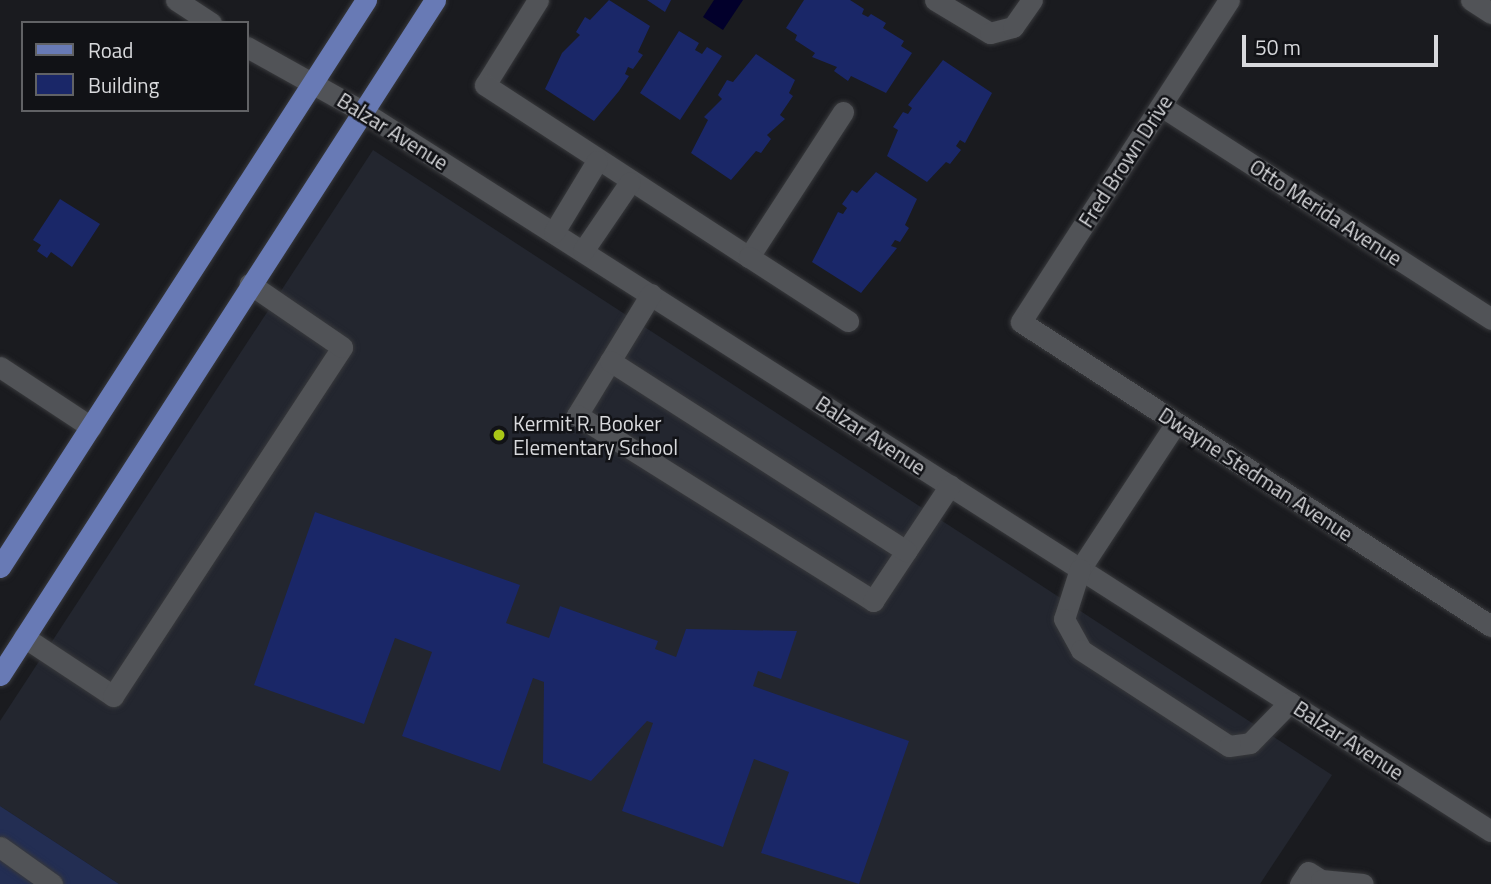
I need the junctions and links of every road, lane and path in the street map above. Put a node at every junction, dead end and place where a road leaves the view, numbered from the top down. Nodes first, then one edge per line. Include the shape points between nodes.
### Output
1 (176, 0) edge
2 (366, 0) edge
3 (435, 0) edge
4 (538, 0) edge
5 (935, 0) edge
6 (1032, 0) edge
7 (1229, 0) edge
8 (1471, 0) edge
9 (1491, 13) edge
10 (208, 21) edge
11 (248, 48) edge
12 (313, 82) junction
13 (1161, 106) junction
14 (362, 111) junction
15 (843, 112) dead end
16 (597, 162) junction
17 (630, 182) junction
18 (554, 232) junction
19 (583, 251) junction
20 (749, 257) junction
21 (250, 284) junction
22 (650, 294) junction
23 (1491, 319) edge
24 (848, 321) dead end
25 (1020, 323) joint
26 (610, 361) junction
27 (0, 367) edge
28 (1176, 423) junction
29 (91, 427) junction
30 (950, 485) junction
31 (906, 551) junction
32 (0, 567) edge
33 (1080, 569) junction
34 (1491, 626) edge
35 (24, 637) junction
36 (0, 675) edge
37 (1290, 702) junction
38 (1491, 831) edge
39 (0, 846) edge
40 (1322, 882) edge
41 (52, 884) edge
42 (1300, 884) edge
43 (1363, 884) edge

1 - 10 street
2 - 12 main road
3 - 14 main road
4 - 16 street via 485,85
5 - 6 street via 990,33 1013,27
7 - 13 street, Fred Brown Drive
8 - 9 street
11 - 12 street, Balzar Avenue
12 - 14 street, Balzar Avenue
12 - 29 main road
13 - 23 street, Otto Merida Avenue
13 - 25 street, Fred Brown Drive
14 - 18 street, Balzar Avenue
14 - 21 main road
15 - 20 street
16 - 17 street
16 - 18 street
17 - 19 street
17 - 20 street
18 - 19 street, Balzar Avenue
19 - 22 street, Balzar Avenue
20 - 24 street
21 - 35 main road
21 - 35 street via 342,346 113,696
22 - 26 street
22 - 30 street, Balzar Avenue
25 - 28 street, Dwayne Stedman Avenue
26 - 31 street
26 - 31 street via 578,415 873,601
27 - 29 street
28 - 33 street
28 - 34 street, Dwayne Stedman Avenue
29 - 32 main road
30 - 31 street
30 - 33 street, Balzar Avenue
33 - 37 street, Balzar Avenue
33 - 37 street via 1064,619 1081,650 1229,746 1250,743
35 - 36 main road
37 - 38 street, Balzar Avenue
39 - 41 street
40 - 42 street via 1308,872
40 - 43 street

